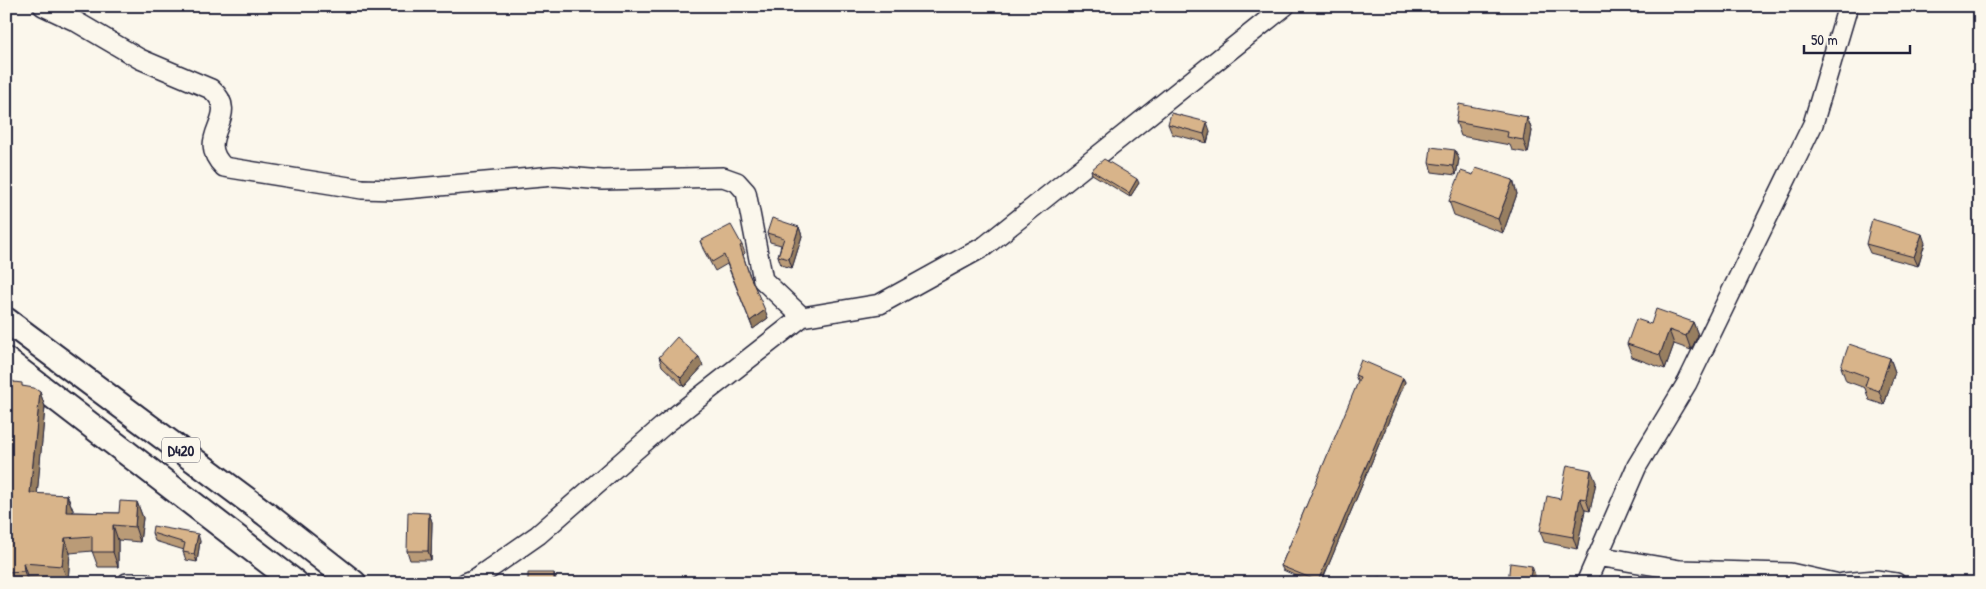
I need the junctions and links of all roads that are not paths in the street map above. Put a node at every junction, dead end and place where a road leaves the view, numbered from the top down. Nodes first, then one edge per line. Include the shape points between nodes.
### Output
1 (43, 6) edge
2 (1285, 6) edge
3 (1848, 6) edge
4 (802, 317) junction
5 (6, 320) edge
6 (6, 360) edge
7 (1597, 556) junction
8 (127, 583) edge
9 (145, 583) edge
10 (296, 583) edge
11 (354, 583) edge
12 (465, 583) edge
13 (1586, 583) edge
14 (1835, 583) edge
15 (1843, 583) edge
16 (1896, 583) edge

1 - 4 street via 140,59 211,89 220,97 223,111 211,148 224,167 362,190 554,176 602,180 723,177 737,182 746,192 763,280
2 - 4 street via 985,246 880,304
3 - 7 street via 1813,124 1687,383 1637,466
4 - 12 street via 664,425 538,535
5 - 11 main road, D420
6 - 10 main road, D420
7 - 13 street
7 - 14 street via 1680,570 1790,572
8 - 9 street
15 - 16 street via 1876,580

